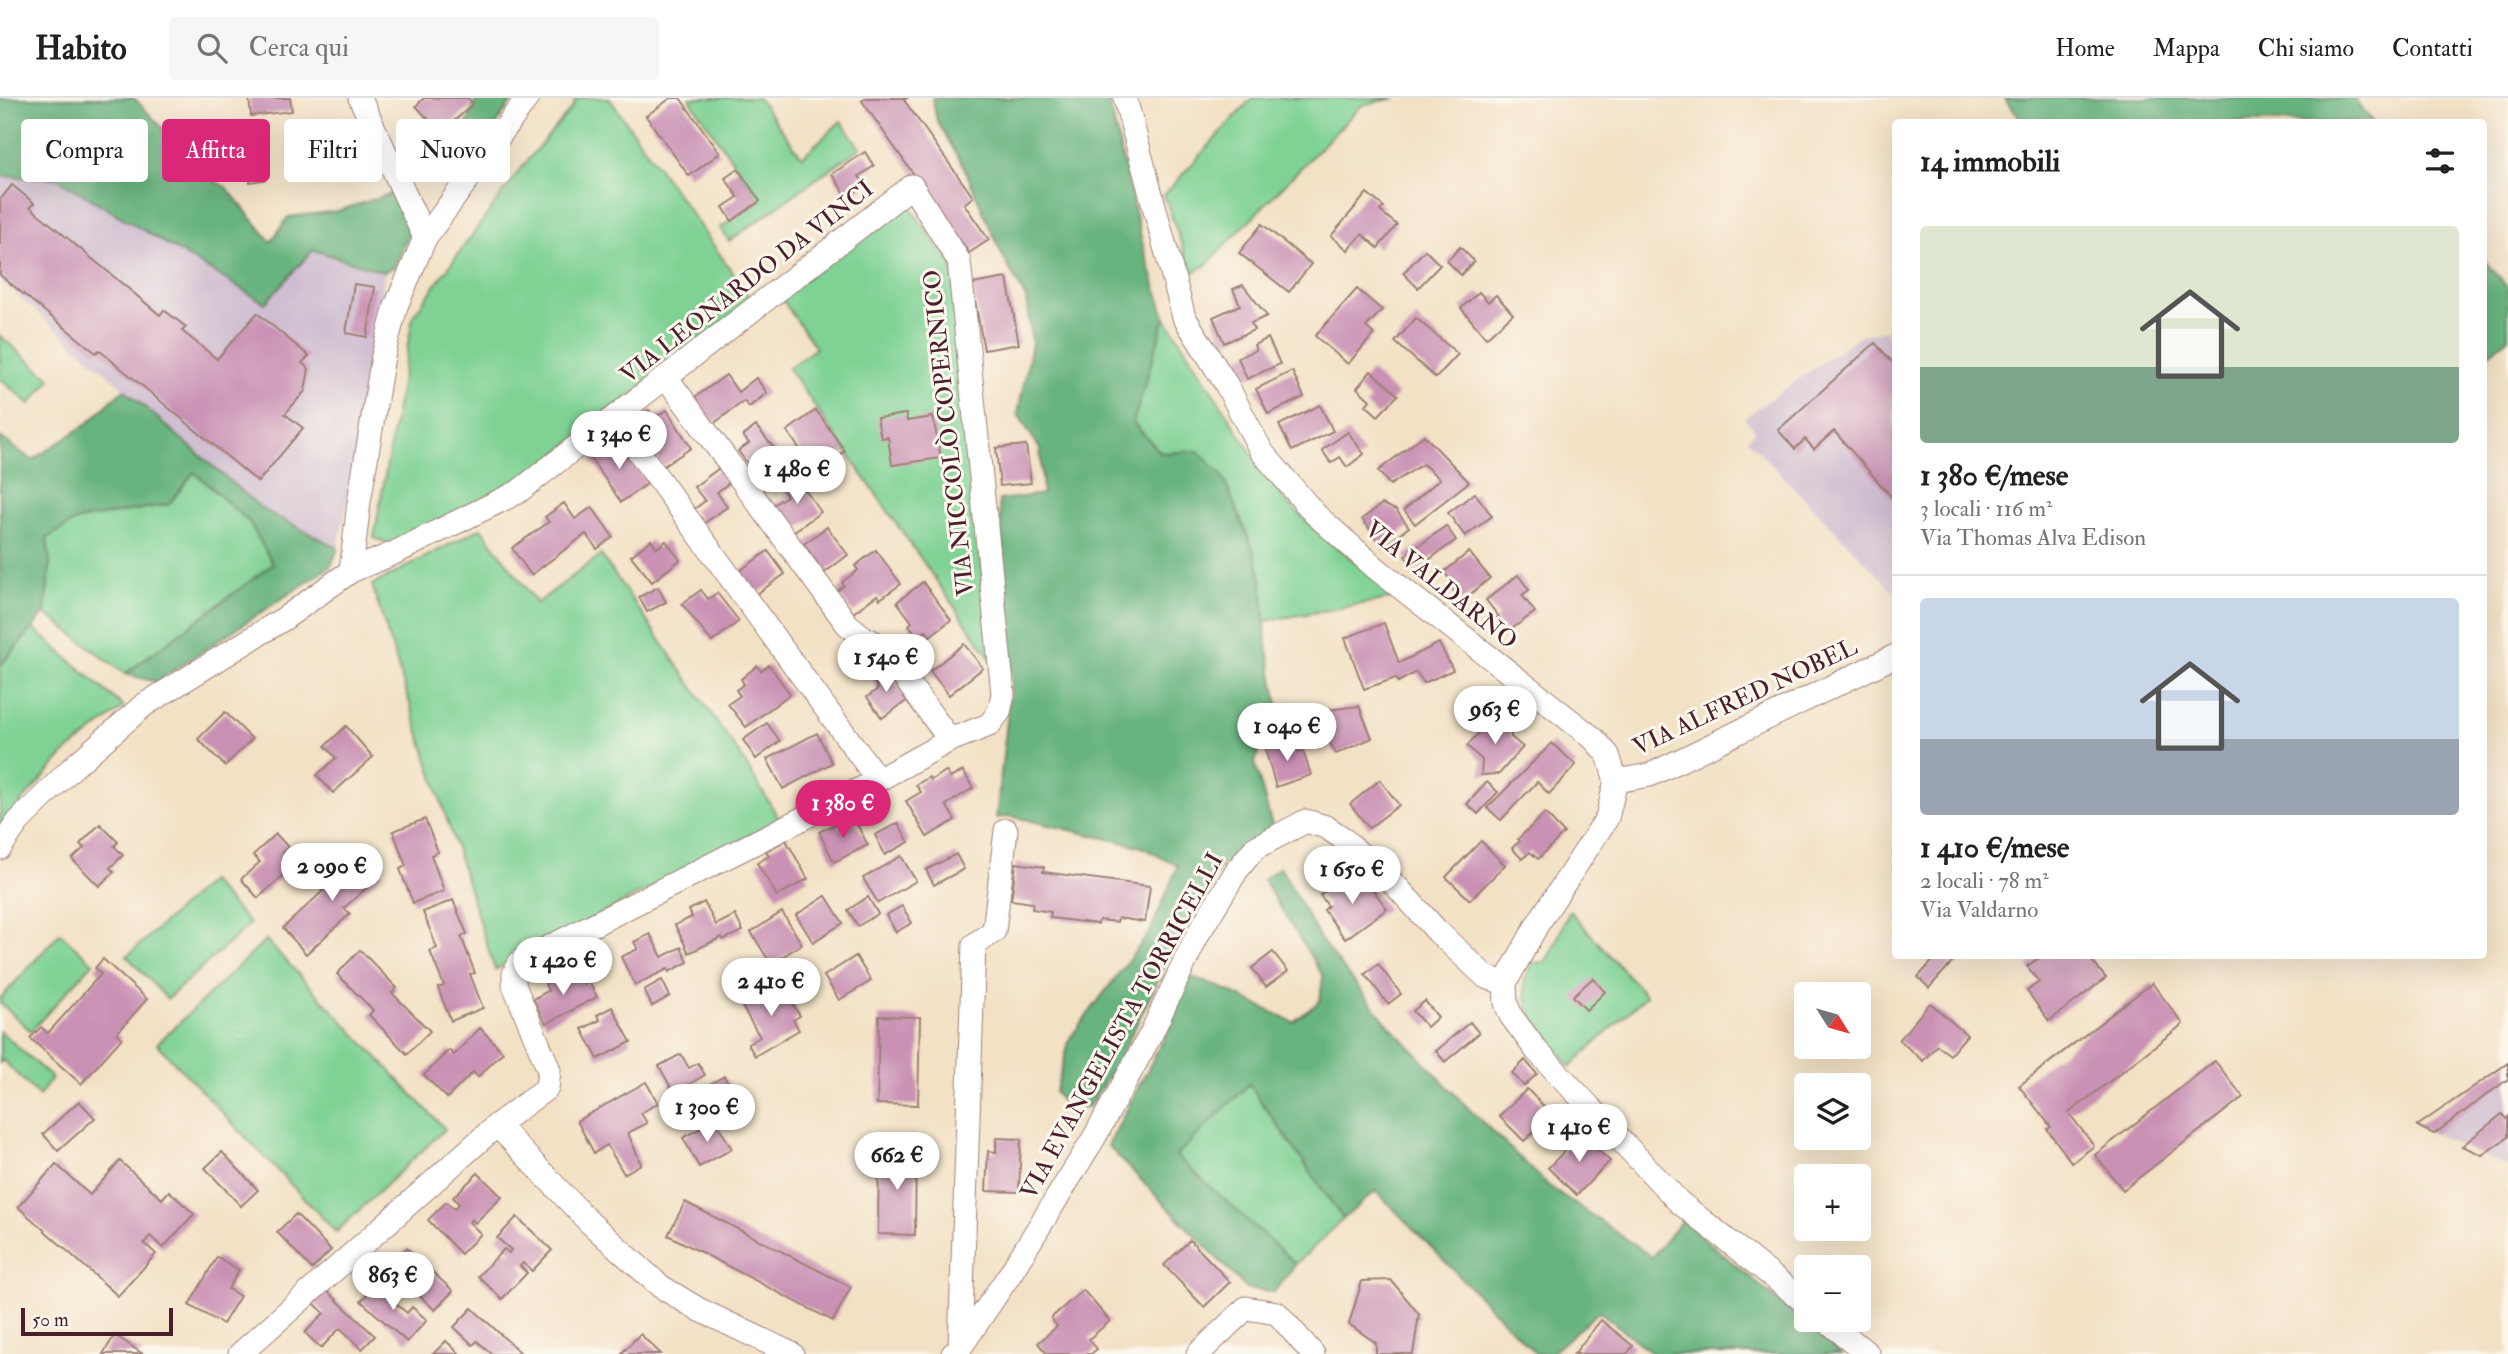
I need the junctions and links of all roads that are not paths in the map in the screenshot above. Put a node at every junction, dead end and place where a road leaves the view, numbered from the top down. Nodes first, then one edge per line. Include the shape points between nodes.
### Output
1 (360, 98) edge
2 (527, 98) edge
3 (1125, 98) edge
4 (912, 186) joint
5 (425, 238) junction
6 (666, 377) junction
7 (614, 418) junction
8 (351, 571) junction
9 (1892, 657) edge
10 (950, 740) junction
11 (878, 780) junction
12 (1616, 781) junction
13 (1006, 830) dead end
14 (0, 848) edge
15 (1505, 983) junction
16 (497, 1125) junction
17 (1794, 1293) edge
18 (1841, 1332) edge
19 (960, 1352) edge
20 (240, 1354) edge
21 (792, 1354) edge
22 (1198, 1354) edge
23 (1313, 1354) edge
24 (1868, 1354) edge

1 - 5 street
2 - 5 street
3 - 12 street, VIA VALDARNO via 1184,317 1262,452 1315,514 1377,569 1594,739 1608,755
4 - 6 street, VIA LEONARDO DA VINCI
4 - 10 street, VIA NICCOLÒ COPERNICO via 960,261 1003,694 999,712 989,725
5 - 8 street via 396,306 383,356
6 - 7 street, VIA LEONARDO DA VINCI
6 - 10 street via 847,624 887,652
7 - 8 street, VIA LEONARDO DA VINCI via 518,492
7 - 11 street
8 - 14 street, VIA LEONARDO DA VINCI via 145,705 71,769 18,822
9 - 12 street, VIA ALFRED NOBEL via 1650,775
10 - 11 street, VIA NICCOLÒ COPERNICO
11 - 16 street, VIA NICCOLÒ COPERNICO via 520,962 514,985 550,1078 547,1088
12 - 15 street via 1607,818
13 - 19 street via 994,931 974,945
15 - 17 street via 1511,1016 1537,1051 1679,1202
15 - 19 street, VIA EVANGELISTA TORRICELLI via 1486,977 1397,887 1326,827 1306,821 1255,848 1198,934 1152,1034 1094,1138
16 - 20 street
16 - 21 street via 589,1222 660,1286
18 - 24 street
22 - 23 street via 1246,1308 1277,1313

